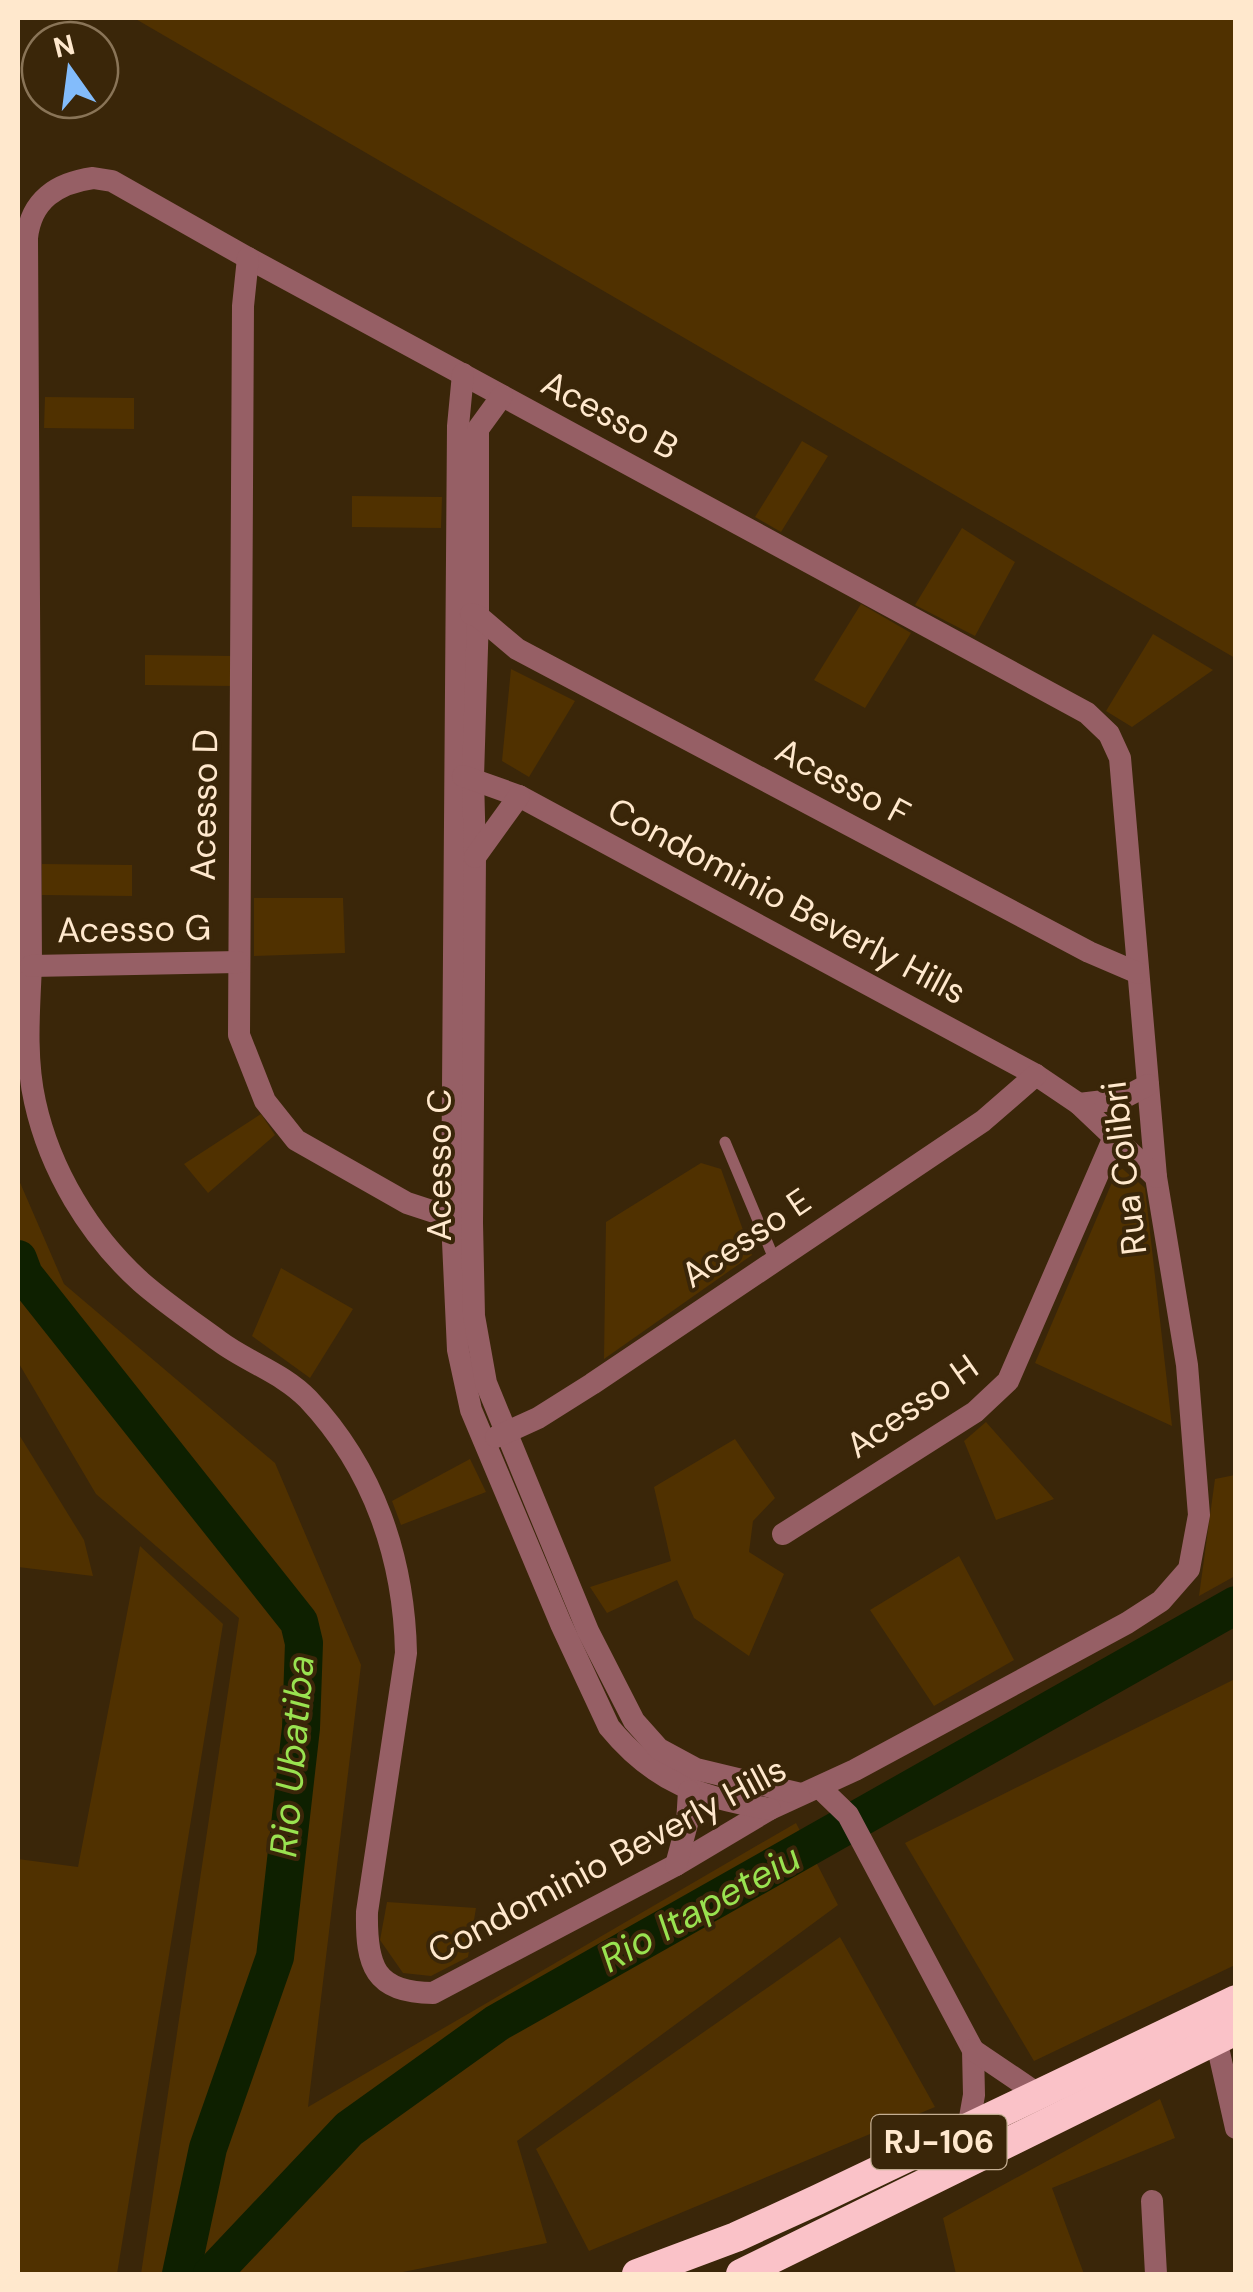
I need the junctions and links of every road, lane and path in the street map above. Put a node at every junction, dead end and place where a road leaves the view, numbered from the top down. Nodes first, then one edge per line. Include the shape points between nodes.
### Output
1 (46, 194) joint
2 (248, 258) junction
3 (463, 374) junction
4 (502, 396) junction
5 (468, 427) junction
6 (468, 613) junction
7 (517, 649) junction
8 (466, 664) junction
9 (1120, 758) joint
10 (464, 776) junction
11 (520, 796) junction
12 (475, 857) junction
13 (238, 962) junction
14 (32, 966) junction
15 (1138, 973) junction
16 (1036, 1075) junction
17 (1148, 1086) junction
18 (1079, 1104) junction
19 (1114, 1137) junction
20 (725, 1142) dead end
21 (1156, 1177) junction
22 (462, 1222) junction
23 (775, 1261) junction
24 (506, 1433) junction
25 (483, 1440) junction
26 (782, 1534) dead end
27 (1189, 1568) joint
28 (855, 1770) junction
29 (688, 1790) junction
30 (810, 1790) junction
31 (770, 1810) junction
32 (853, 1825) junction
33 (676, 1864) junction
34 (1236, 2000) edge
35 (1226, 2034) edge
36 (973, 2050) junction
37 (1038, 2094) junction
38 (968, 2128) junction
39 (1236, 2128) edge
40 (1152, 2201) dead end
41 (750, 2273) edge
42 (637, 2274) edge
43 (1156, 2274) edge

1 - 2 street, Acesso B via 80,180 112,181
1 - 14 street, Condominio Beverly Hills via 27,238
2 - 3 street, Acesso B
2 - 13 street, Acesso D
3 - 4 street, Acesso B
3 - 5 street, Acesso C
4 - 5 street
4 - 9 street, Acesso B via 1087,713 1109,734
5 - 6 street, Acesso C
6 - 7 street, Acesso F
6 - 8 street, Acesso C
7 - 8 street
7 - 15 street, Acesso F
8 - 10 street, Acesso C
9 - 15 street, Rua Colibri
10 - 11 street, Condominio Beverly Hills
10 - 12 street, Acesso C
10 - 22 street, Acesso C
11 - 12 street
11 - 16 street, Condominio Beverly Hills
12 - 22 street, Acesso C
13 - 14 street, Acesso G
13 - 22 street, Acesso D via 245,1057 274,1114 296,1140 407,1203
14 - 33 street, Condominio Beverly Hills via 34,1100 73,1200 140,1281 306,1398 354,1456 388,1534 406,1653 367,1912 368,1954 382,1978 399,1990 433,1993
15 - 17 street, Rua Colibri
16 - 18 street, Condominio Beverly Hills
16 - 23 street, Acesso E via 983,1121
17 - 18 street
17 - 21 street, Rua Colibri
18 - 19 street, Condominio Beverly Hills
19 - 21 street, Condominio Beverly Hills
19 - 26 street, Acesso H via 1008,1381 975,1412
20 - 23 lane
21 - 27 street, Rua Colibri via 1187,1365 1199,1516
22 - 24 street, Acesso C via 476,1336
22 - 25 street, Acesso C via 458,1350
23 - 24 street, Acesso E via 592,1384
24 - 25 street, Acesso E
24 - 30 street, Acesso C via 588,1631 642,1732 696,1769
25 - 29 street, Acesso C via 609,1728 642,1764
27 - 28 street, Condominio Beverly Hills via 1161,1601 1127,1623
28 - 30 street, Condominio Beverly Hills
28 - 32 street
29 - 31 street, Acesso C
29 - 33 street
30 - 31 street, Condominio Beverly Hills
30 - 32 street
31 - 33 street, Condominio Beverly Hills
32 - 36 street
34 - 37 highway, RJ-106
35 - 39 street
35 - 41 highway, RJ-106
36 - 37 street
36 - 38 street
37 - 38 highway, RJ-106
38 - 42 highway, RJ-106 via 736,2237
40 - 43 street

